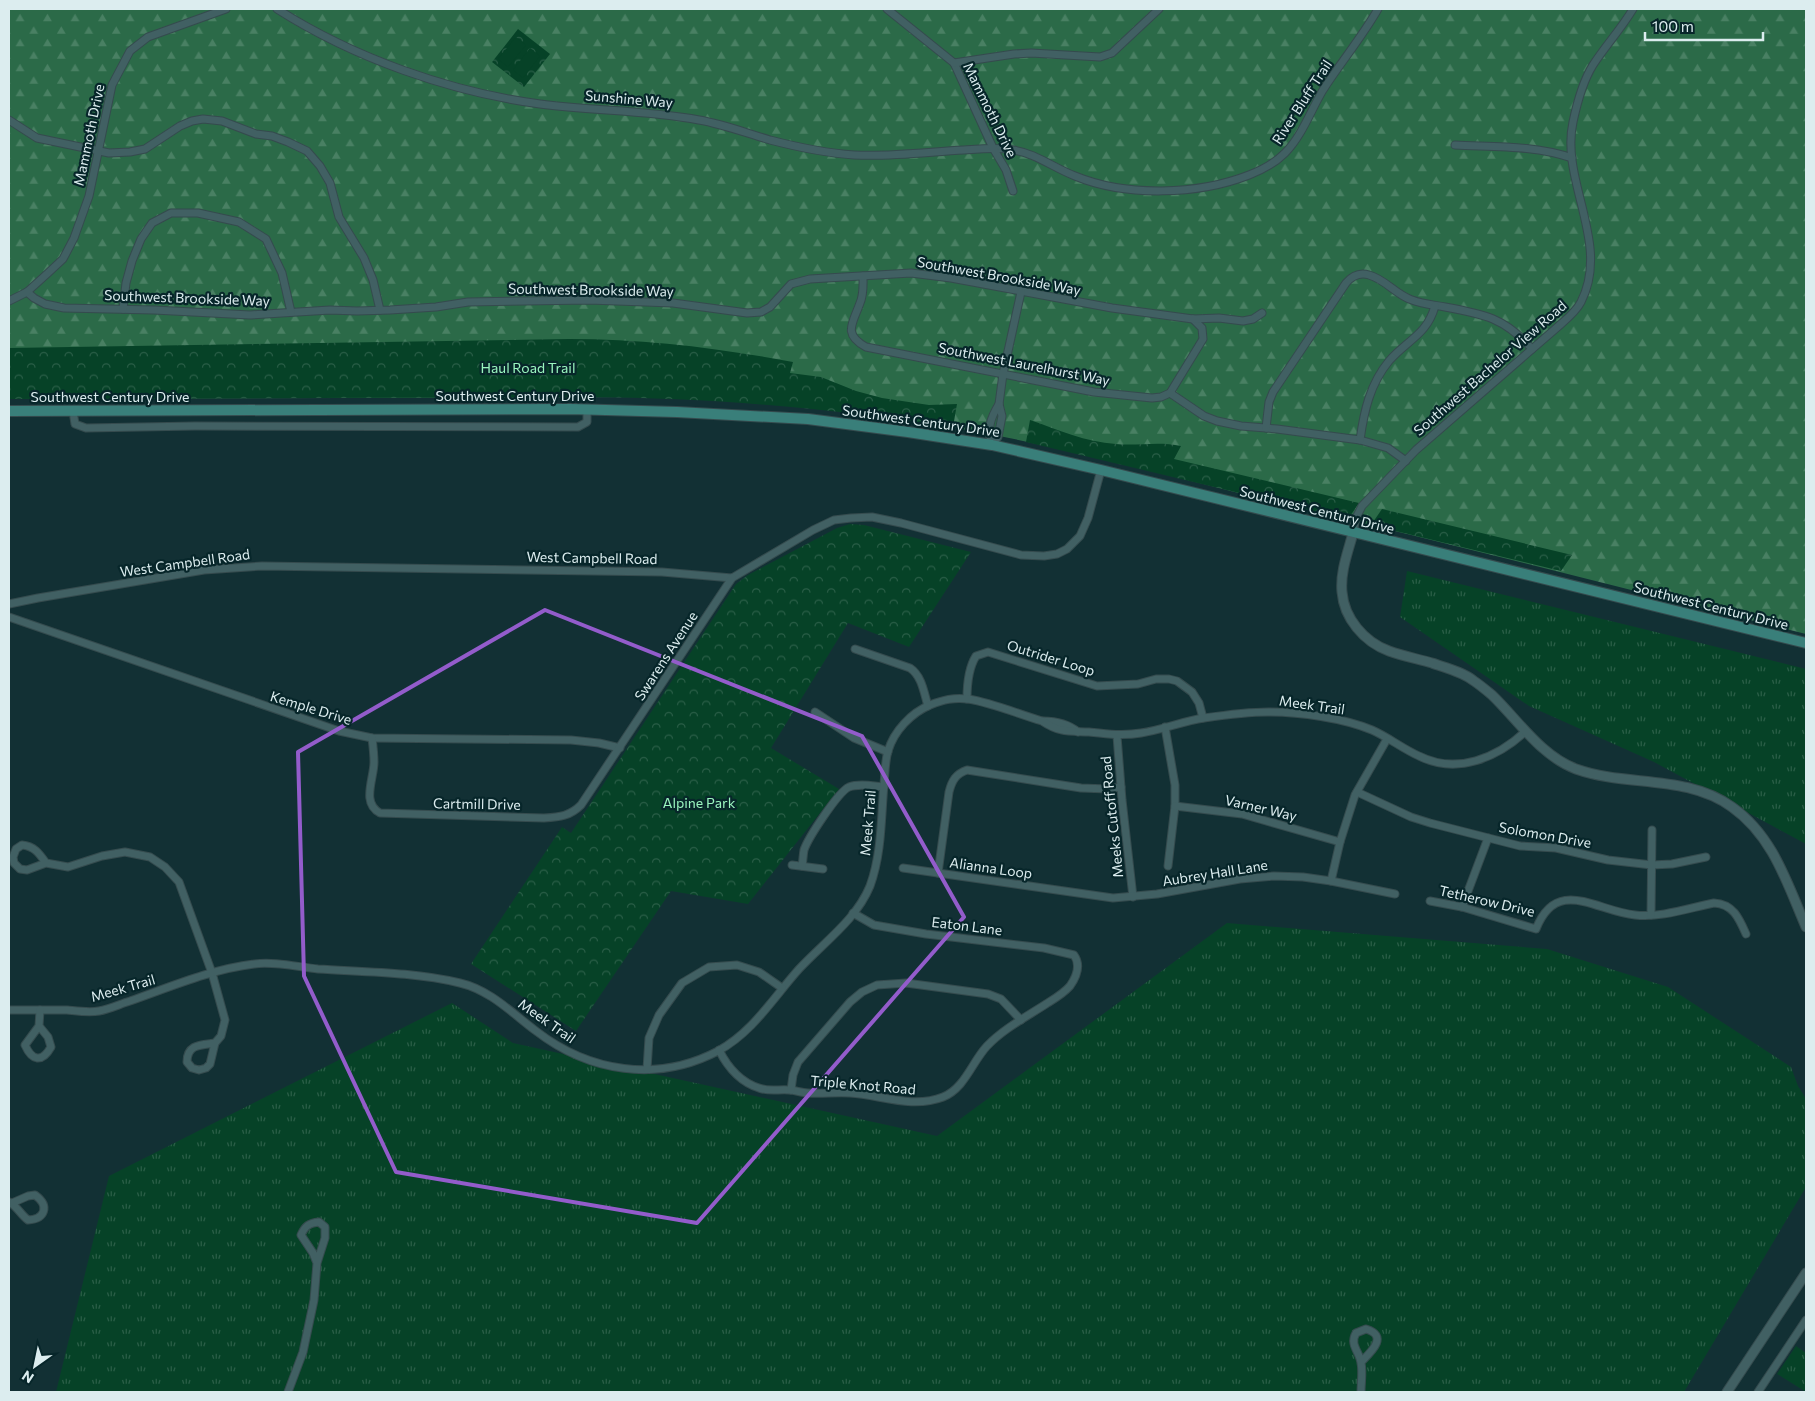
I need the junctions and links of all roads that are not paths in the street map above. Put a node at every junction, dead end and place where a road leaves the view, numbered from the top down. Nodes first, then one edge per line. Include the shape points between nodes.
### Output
1 (226, 9) edge
2 (277, 9) edge
3 (887, 9) edge
4 (1159, 9) edge
5 (1378, 9) edge
6 (1633, 9) edge
7 (954, 64) junction
8 (9, 120) edge
9 (1455, 145) dead end
10 (993, 148) junction
11 (99, 152) junction
12 (1572, 158) junction
13 (1013, 191) dead end
14 (863, 276) junction
15 (27, 292) junction
16 (1021, 292) junction
17 (9, 300) edge
18 (1435, 306) junction
19 (123, 309) junction
20 (380, 310) junction
21 (291, 312) junction
22 (1262, 313) dead end
23 (1193, 319) junction
24 (1532, 349) junction
25 (1004, 374) junction
26 (1170, 393) junction
27 (586, 410) junction
28 (9, 411) edge
29 (73, 411) junction
30 (1266, 428) junction
31 (1360, 440) junction
32 (992, 445) junction
33 (1406, 461) junction
34 (1101, 470) junction
35 (1353, 533) junction
36 (732, 578) junction
37 (9, 604) edge
38 (9, 617) edge
39 (1806, 643) edge
40 (855, 649) dead end
41 (967, 699) junction
42 (928, 706) junction
43 (815, 712) dead end
44 (1203, 718) junction
45 (1165, 727) junction
46 (1526, 731) junction
47 (1117, 736) junction
48 (372, 738) junction
49 (1387, 738) junction
50 (620, 748) junction
51 (888, 752) junction
52 (884, 787) junction
53 (1121, 787) junction
54 (1357, 792) junction
55 (1175, 806) junction
56 (1652, 830) dead end
57 (1488, 838) junction
58 (1340, 842) junction
59 (1706, 857) dead end
60 (46, 862) junction
61 (792, 864) dead end
62 (1652, 865) junction
63 (802, 866) junction
64 (1168, 866) dead end
65 (903, 868) dead end
66 (823, 869) dead end
67 (938, 873) junction
68 (1331, 881) junction
69 (1157, 894) joint
70 (1395, 894) dead end
71 (1132, 897) junction
72 (1430, 901) dead end
73 (1462, 907) junction
74 (1803, 910) edge
75 (853, 913) junction
76 (1651, 915) junction
77 (1806, 927) edge
78 (1746, 934) dead end
79 (1077, 960) joint
80 (212, 973) junction
81 (782, 988) junction
82 (9, 1010) edge
83 (40, 1010) junction
84 (1021, 1020) junction
85 (39, 1026) dead end
86 (215, 1043) junction
87 (719, 1050) junction
88 (647, 1069) junction
89 (791, 1090) junction
90 (10, 1202) edge
91 (316, 1263) junction
92 (1806, 1274) edge
93 (1806, 1320) edge
94 (1361, 1362) junction
95 (288, 1392) edge
96 (1361, 1392) edge
97 (1728, 1392) edge
98 (1758, 1392) edge

1 - 11 street, Mammoth Drive via 148,37 130,51 112,85
2 - 10 street, Sunshine Way via 327,37 390,65 484,94 540,104 670,115 829,153 871,156
3 - 7 street, Mammoth Drive
4 - 7 street via 1112,53 1100,57 1031,53
5 - 10 street, River Bluff Trail via 1286,152 1248,176 1196,188 1164,191 1123,188 1071,175 1032,155
6 - 12 street, Southwest Bachelor View Road via 1593,65 1582,90 1570,142
7 - 10 street, Mammoth Drive
8 - 11 street via 37,138
9 - 12 street via 1508,147
10 - 13 street, Mammoth Drive via 1006,170
11 - 15 street, Mammoth Drive via 89,196 74,238 62,259
11 - 20 street via 145,149 180,126 203,119 222,121 256,134 272,136 307,151 330,183 339,218 364,258 373,280
12 - 24 street, Southwest Bachelor View Road via 1588,232 1588,282 1572,315
14 - 16 street, Southwest Brookside Way via 930,275
14 - 20 street, Southwest Brookside Way via 810,278 792,284 770,307 761,312 747,313 673,303 589,300 468,302
14 - 25 street, Southwest Laurelhurst Way via 864,289 850,328 861,344
15 - 17 street, Mammoth Drive
15 - 19 street, Southwest Brookside Way via 45,304 64,308
16 - 23 street, Southwest Brookside Way
16 - 25 street
18 - 24 street via 1472,312 1499,321 1519,334
18 - 30 street via 1410,300 1368,274 1351,278 1275,387 1269,402
18 - 31 street via 1420,334 1390,360 1376,382 1365,410
19 - 21 street, Southwest Brookside Way via 250,315
19 - 21 street via 132,261 152,223 171,213 198,213 239,222 266,239 282,273
20 - 21 street, Southwest Brookside Way
22 - 23 street, Southwest Brookside Way via 1243,321
23 - 26 street via 1202,328 1204,339
24 - 33 street, Southwest Bachelor View Road via 1428,438
25 - 26 street, Southwest Laurelhurst Way via 1133,397 1161,397
25 - 32 street via 999,404 992,414 988,434
26 - 30 street via 1217,421
27 - 29 main road, Southwest Century Drive
27 - 29 street via 587,422 578,427 86,428 75,424
27 - 32 main road, Southwest Century Drive via 808,419
28 - 29 main road, Southwest Century Drive
30 - 31 street
31 - 33 street via 1388,448
32 - 34 main road, Southwest Century Drive
33 - 35 street, Southwest Bachelor View Road via 1362,506
34 - 35 main road, Southwest Century Drive
34 - 36 street via 1080,536 1057,554 1021,555 901,523 872,517 851,518 834,520 812,530
35 - 39 main road, Southwest Century Drive
35 - 46 street via 1344,564 1342,591 1356,628 1387,650 1471,678
36 - 37 street, West Campbell Road via 662,572 262,566 204,570
36 - 50 street, Swarens Avenue
38 - 48 street, Kemple Drive via 339,731
40 - 42 street via 914,671
41 - 42 street, Meek Trail via 951,698
41 - 44 street, Outrider Loop via 972,662 976,656 988,652 1097,686 1169,679 1192,692
41 - 47 street, Meek Trail via 1042,721 1054,721 1078,732
42 - 51 street, Meek Trail via 906,721
43 - 51 street via 854,738
44 - 45 street, Meek Trail
44 - 49 street, Meek Trail via 1268,712 1314,716 1353,723
45 - 47 street, Meek Trail
45 - 55 street
46 - 49 street, Meek Trail via 1493,755 1465,764 1441,764 1420,757
46 - 74 street via 1573,768 1611,778 1685,786 1731,806 1771,847
47 - 53 street, Meeks Cutoff Road
48 - 50 street, Kemple Drive via 571,740 599,742
48 - 50 street, Cartmill Drive via 374,761 370,805 374,810 387,814 566,816 581,805
49 - 54 street
51 - 52 street, Meek Trail
52 - 63 street via 860,785 849,787 840,794 810,837
52 - 75 street, Meek Trail via 879,858 861,905
53 - 67 street, Alianna Loop via 1081,788 967,770 958,773 949,792
53 - 71 street, Meeks Cutoff Road
54 - 57 street, Solomon Drive via 1421,820
54 - 58 street
55 - 58 street, Varner Way via 1242,814
55 - 64 street
56 - 62 street
57 - 62 street, Solomon Drive via 1520,846 1556,848 1608,860
57 - 73 street
58 - 68 street
59 - 62 street, Solomon Drive
60 - 60 street via 30,846 22,845 13,857 20,869 27,870
60 - 80 street via 68,867 125,852 150,857 165,867 179,882
61 - 63 street
62 - 76 street
63 - 66 street
65 - 67 street
67 - 71 street, Alianna Loop via 1113,898
68 - 69 street, Aubrey Hall Lane via 1274,876
68 - 70 street, Aubrey Hall Lane
69 - 71 street, Alianna Loop
72 - 73 street, Tetherow Drive
73 - 76 street, Tetherow Drive via 1536,929 1546,911 1562,900 1573,899 1635,915
74 - 77 street
75 - 79 street, Eaton Lane via 874,924 1044,948 1074,955
75 - 81 street, Meek Trail
76 - 78 street, Tetherow Drive via 1722,904 1732,908
79 - 84 street, Triple Knot Road via 1075,978 1069,987
80 - 83 street, Meek Trail via 98,1011
80 - 86 street via 225,1020 221,1036
80 - 88 street, Meek Trail via 258,963 433,978 464,984 492,997 566,1051 618,1068
81 - 87 street, Meek Trail via 740,1037
81 - 88 street via 759,972 738,964 709,967 702,971 682,983 659,1014 649,1038
82 - 83 street, Meek Trail
83 - 85 street
84 - 89 street, Triple Knot Road via 986,1046 956,1088 946,1096 924,1102 907,1102 850,1093
84 - 89 street via 1001,999 988,994 906,983 877,985 850,1002 798,1062
86 - 86 street via 190,1049 187,1062 192,1068 199,1070 210,1064
87 - 88 street, Meek Trail via 672,1068
87 - 89 street, Triple Knot Road via 737,1076 747,1083 760,1089
90 - 90 street via 28,1220 36,1220 43,1214 42,1200 35,1195
91 - 91 street via 325,1238 325,1227 319,1222 305,1226 301,1235
91 - 95 street via 314,1300 303,1352
92 - 97 street
93 - 98 street
94 - 94 street via 1377,1343 1374,1333 1366,1329 1356,1332 1353,1339
94 - 96 street

